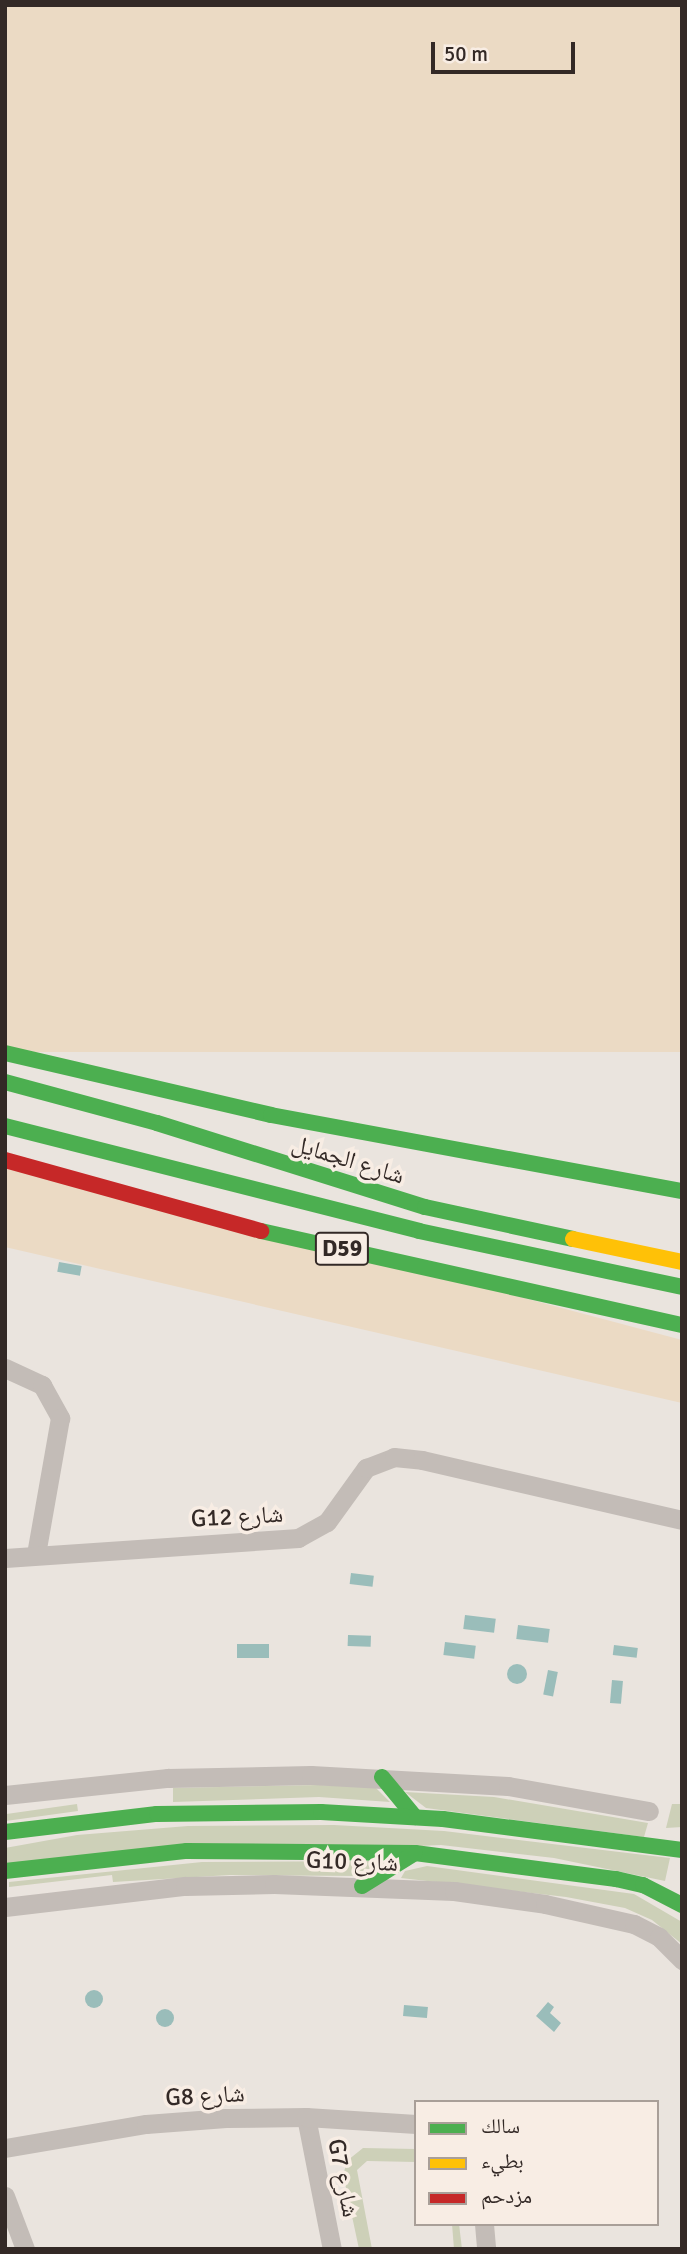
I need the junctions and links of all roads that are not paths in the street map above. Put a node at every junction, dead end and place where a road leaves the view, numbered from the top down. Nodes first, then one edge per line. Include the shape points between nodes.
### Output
1 (5, 1053) edge
2 (5, 1082) edge
3 (5, 1126) edge
4 (5, 1160) edge
5 (682, 1191) edge
6 (682, 1262) edge
7 (682, 1286) edge
8 (682, 1325) edge
9 (5, 1368) edge
10 (682, 1520) edge
11 (36, 1554) junction
12 (5, 1558) edge
13 (382, 1777) junction
14 (5, 1795) edge
15 (649, 1811) dead end
16 (415, 1817) junction
17 (5, 1832) edge
18 (682, 1850) edge
19 (415, 1853) junction
20 (5, 1871) edge
21 (362, 1886) junction
22 (682, 1905) edge
23 (5, 1907) edge
24 (682, 1960) edge
25 (306, 2117) junction
26 (414, 2123) edge
27 (5, 2148) edge
28 (5, 2196) edge
29 (484, 2226) edge
30 (25, 2249) edge
31 (332, 2249) edge
32 (486, 2249) edge

1 - 5 main road via 271,1115
2 - 6 main road, شارع الجمايل / D59 via 157,1123 425,1207
3 - 7 main road, شارع الجمايل / D59 via 419,1231
4 - 8 main road, D59 via 207,1219
9 - 11 street via 28,1375 52,1397 60,1418
10 - 11 street, G12 شارع via 394,1457 366,1468 327,1522 298,1538
11 - 12 street, G12 شارع
13 - 14 street via 169,1778
13 - 15 street via 508,1786
13 - 16 main road
16 - 17 main road, G10 شارع via 239,1811 144,1816
16 - 18 main road, G10 شارع
19 - 20 main road, G10 شارع via 187,1851
19 - 21 main road
19 - 22 main road, G10 شارع via 616,1879 643,1885
21 - 23 street, G10 شارع via 185,1886
21 - 24 street, G10 شارع via 488,1895 590,1913 647,1930
25 - 26 street, G8 شارع
25 - 27 street, G8 شارع via 146,2124
25 - 31 street, G7 شارع
28 - 30 street
29 - 32 street

